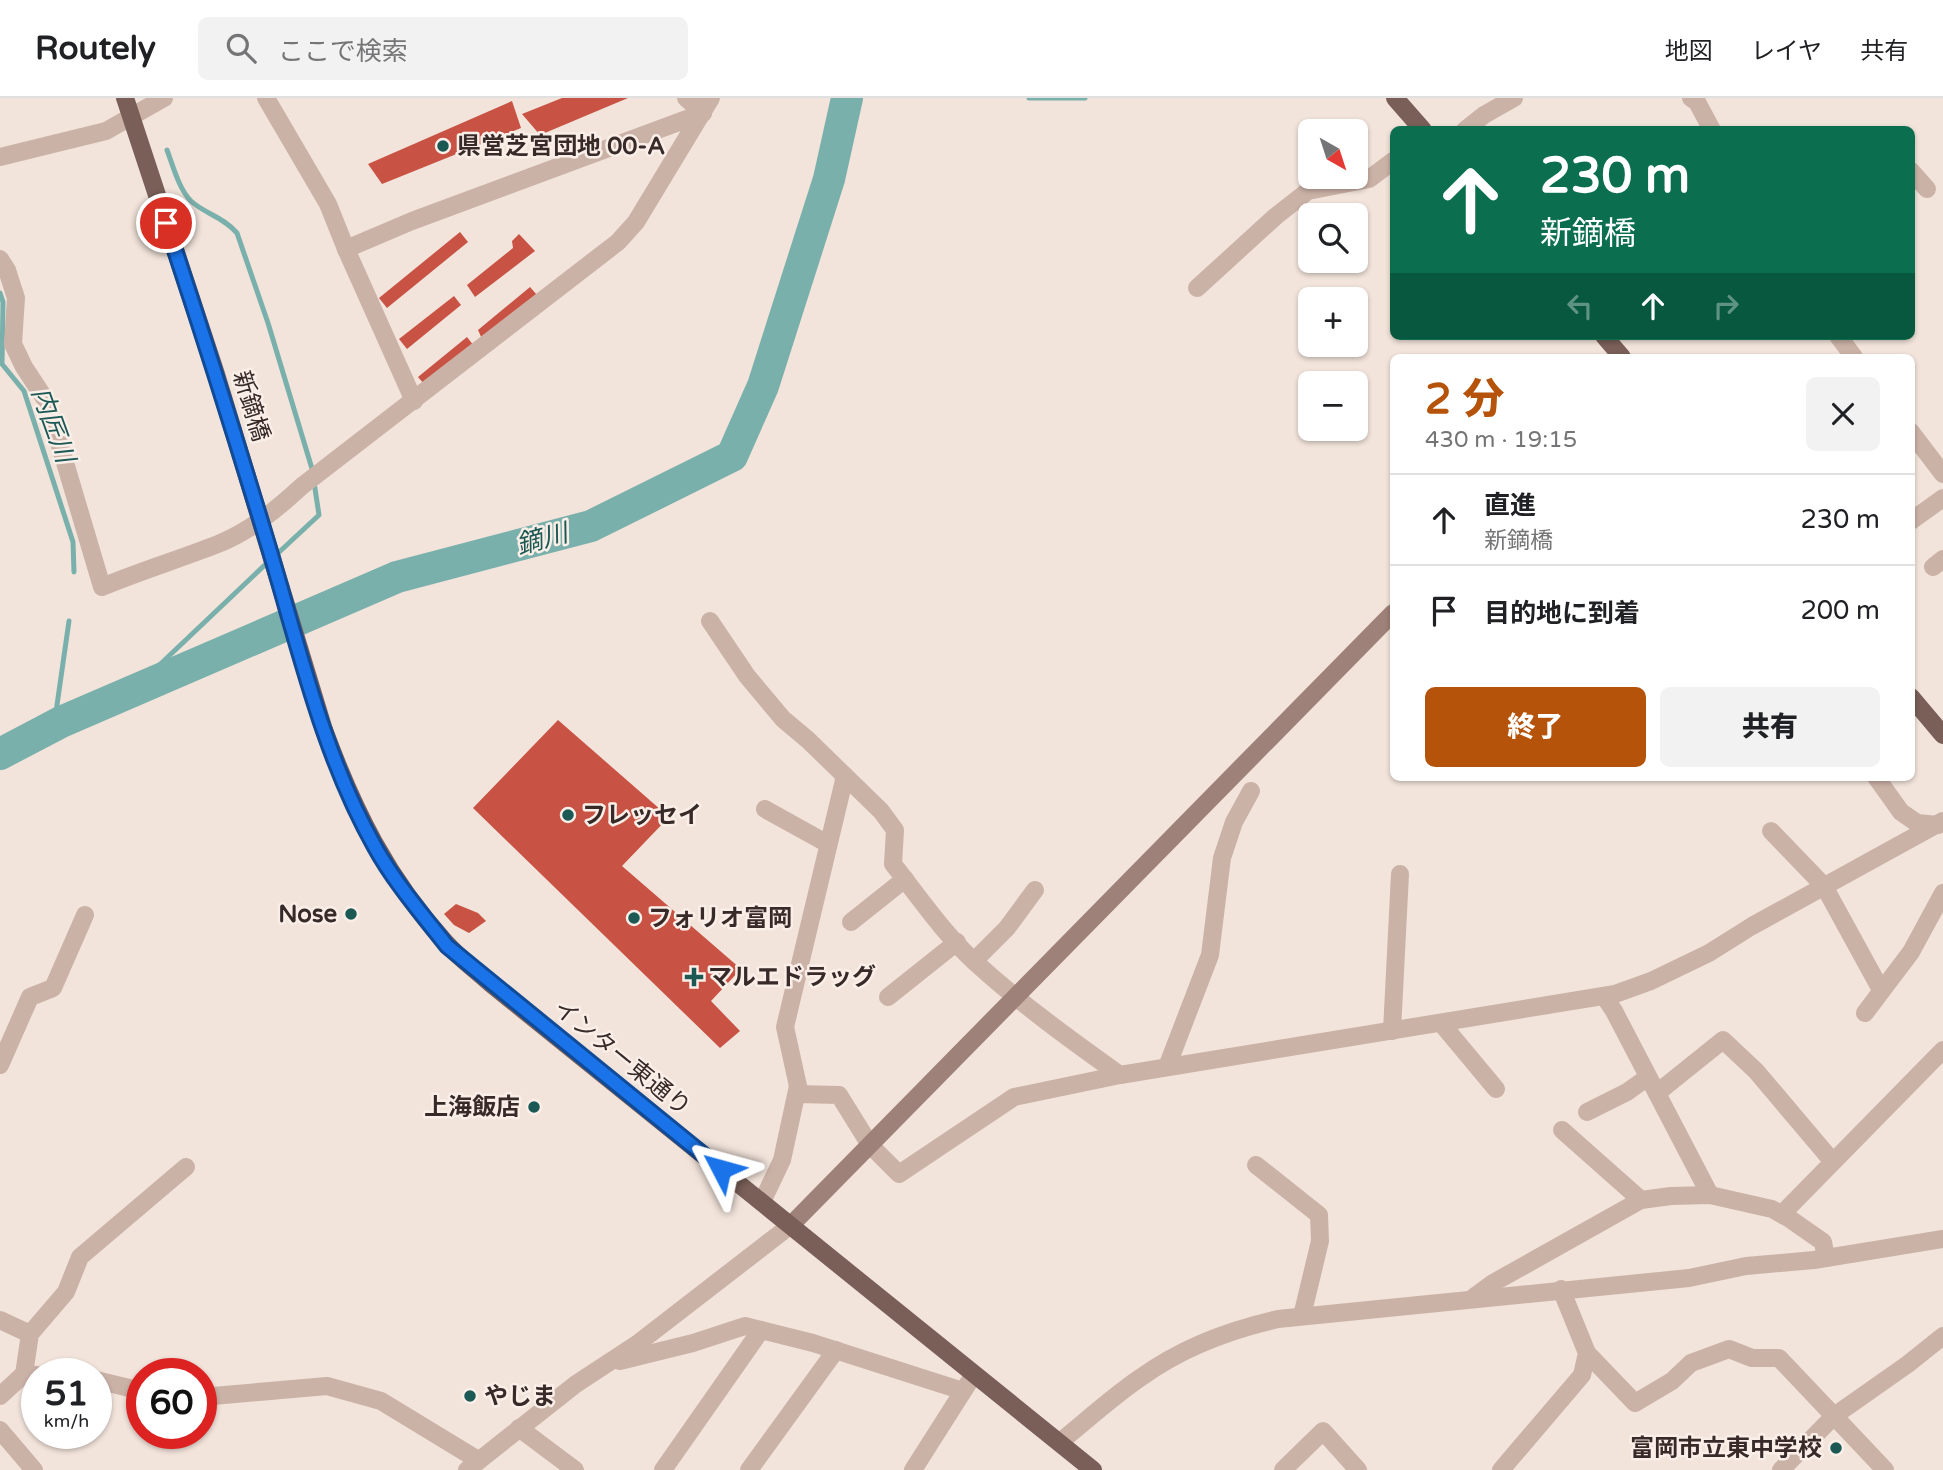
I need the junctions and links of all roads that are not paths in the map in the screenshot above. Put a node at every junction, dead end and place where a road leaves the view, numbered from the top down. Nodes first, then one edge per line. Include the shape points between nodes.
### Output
1 (125, 98) edge
2 (164, 98) edge
3 (265, 98) edge
4 (686, 98) edge
5 (1395, 98) edge
6 (1514, 98) edge
7 (1700, 99) edge
8 (707, 106) edge
9 (1420, 126) edge
10 (1470, 126) edge
11 (1710, 126) edge
12 (0, 157) edge
13 (1390, 163) edge
14 (1915, 175) edge
15 (1927, 188) dead end
16 (346, 249) junction
17 (0, 259) edge
18 (1197, 288) dead end
19 (1607, 340) edge
20 (1841, 340) edge
21 (1619, 354) edge
22 (1852, 354) edge
23 (414, 401) junction
24 (1915, 437) edge
25 (1943, 474) edge
26 (1943, 498) edge
27 (1915, 519) edge
28 (1390, 616) edge
29 (710, 621) dead end
30 (1915, 702) edge
31 (324, 730) joint
32 (1943, 735) edge
33 (845, 776) junction
34 (1879, 781) edge
35 (1251, 790) dead end
36 (765, 809) dead end
37 (1941, 825) edge
38 (1771, 831) dead end
39 (828, 844) junction
40 (1400, 874) dead end
41 (905, 879) junction
42 (1824, 886) junction
43 (1035, 890) dead end
44 (1943, 892) edge
45 (85, 915) dead end
46 (851, 922) dead end
47 (957, 942) junction
48 (974, 961) junction
49 (1881, 990) junction
50 (1016, 996) junction
51 (1604, 996) junction
52 (888, 997) dead end
53 (1866, 1013) dead end
54 (1441, 1023) junction
55 (1392, 1031) junction
56 (1943, 1050) edge
57 (0, 1065) edge
58 (1167, 1067) junction
59 (1121, 1075) junction
60 (1653, 1085) junction
61 (1496, 1089) dead end
62 (797, 1094) junction
63 (1587, 1112) dead end
64 (1562, 1130) dead end
65 (870, 1145) junction
66 (1833, 1161) junction
67 (1256, 1165) dead end
68 (186, 1167) dead end
69 (1710, 1195) junction
70 (1641, 1200) junction
71 (762, 1202) junction
72 (1782, 1214) junction
73 (791, 1225) junction
74 (1943, 1239) edge
75 (1826, 1258) junction
76 (1561, 1289) junction
77 (1472, 1298) junction
78 (1302, 1317) junction
79 (0, 1320) edge
80 (761, 1330) junction
81 (30, 1334) junction
82 (1943, 1336) edge
83 (835, 1350) junction
84 (1587, 1353) junction
85 (30, 1358) edge
86 (607, 1364) junction
87 (983, 1380) junction
88 (21, 1381) edge
89 (963, 1391) junction
90 (0, 1396) edge
91 (217, 1396) edge
92 (1834, 1416) junction
93 (519, 1428) junction
94 (0, 1430) edge
95 (1060, 1443) junction
96 (473, 1465) edge
97 (34, 1470) edge
98 (575, 1470) edge
99 (663, 1470) edge
100 (749, 1470) edge
101 (914, 1470) edge
102 (1093, 1470) edge
103 (1283, 1470) edge
104 (1358, 1470) edge
105 (1501, 1470) edge
106 (1781, 1470) edge
107 (1885, 1470) edge

1 - 31 main road, 新鏑橋, bridge via 216,374
2 - 12 street via 106,131
3 - 16 street via 328,204
4 - 8 street
5 - 9 main road
6 - 10 street
7 - 11 street
8 - 16 street
8 - 23 street via 636,222 618,242
13 - 18 street via 1369,178 1308,191
14 - 15 street
16 - 23 street
17 - 23 street via 16,298 13,344 47,402 102,586 220,543 273,513
19 - 21 main road
20 - 22 street
24 - 25 street
26 - 27 street
28 - 50 street
29 - 33 street via 783,719
30 - 32 main road
31 - 71 main road, インター東通り via 376,849 447,946
33 - 39 street
33 - 41 street via 895,830 894,864
34 - 37 street via 1901,812 1917,823
35 - 58 street via 1222,858 1210,955
36 - 39 street
37 - 42 street
38 - 42 street
39 - 62 street via 785,1027
40 - 55 street
41 - 46 street
41 - 47 street
42 - 49 street
42 - 51 street via 1709,953 1651,981
43 - 48 street via 1007,928
44 - 49 street via 1911,953
45 - 57 street via 53,988 30,997
47 - 48 street
47 - 52 street
48 - 50 street
49 - 53 street
50 - 59 street
50 - 65 street
51 - 54 street
51 - 60 street
54 - 55 street
54 - 61 street
55 - 58 street
56 - 66 street
58 - 59 street
59 - 65 street via 1014,1097 899,1174
60 - 63 street
60 - 66 street via 1723,1040 1756,1071
60 - 69 street
62 - 65 street via 839,1094
62 - 71 street via 782,1160
64 - 70 street
65 - 73 street
66 - 72 street
67 - 78 street via 1319,1215 1320,1241
68 - 81 street via 80,1257 66,1292
69 - 70 street
69 - 72 street
70 - 77 street
71 - 73 main road, インター東通り
72 - 75 street via 1823,1242
73 - 86 street
73 - 87 main road, インター東通り
74 - 75 street
75 - 76 street via 1746,1266 1689,1278
76 - 77 street
76 - 84 street
77 - 78 street
78 - 95 street via 1246,1326 1187,1349 1140,1377
79 - 81 street
80 - 83 street
80 - 86 street via 745,1326
80 - 99 street
81 - 85 street
82 - 92 street
83 - 89 street
83 - 100 street
84 - 92 street via 1635,1403 1672,1381 1691,1363 1730,1349 1752,1358 1779,1358
84 - 105 street via 1582,1375
86 - 93 street
87 - 89 street via 971,1378
87 - 95 main road, インター東通り
88 - 90 street
89 - 101 street
91 - 96 street via 327,1386 381,1401
92 - 106 street
92 - 107 street
93 - 96 street
93 - 98 street
94 - 97 street
95 - 102 main road, インター東通り
103 - 104 street via 1323,1431

